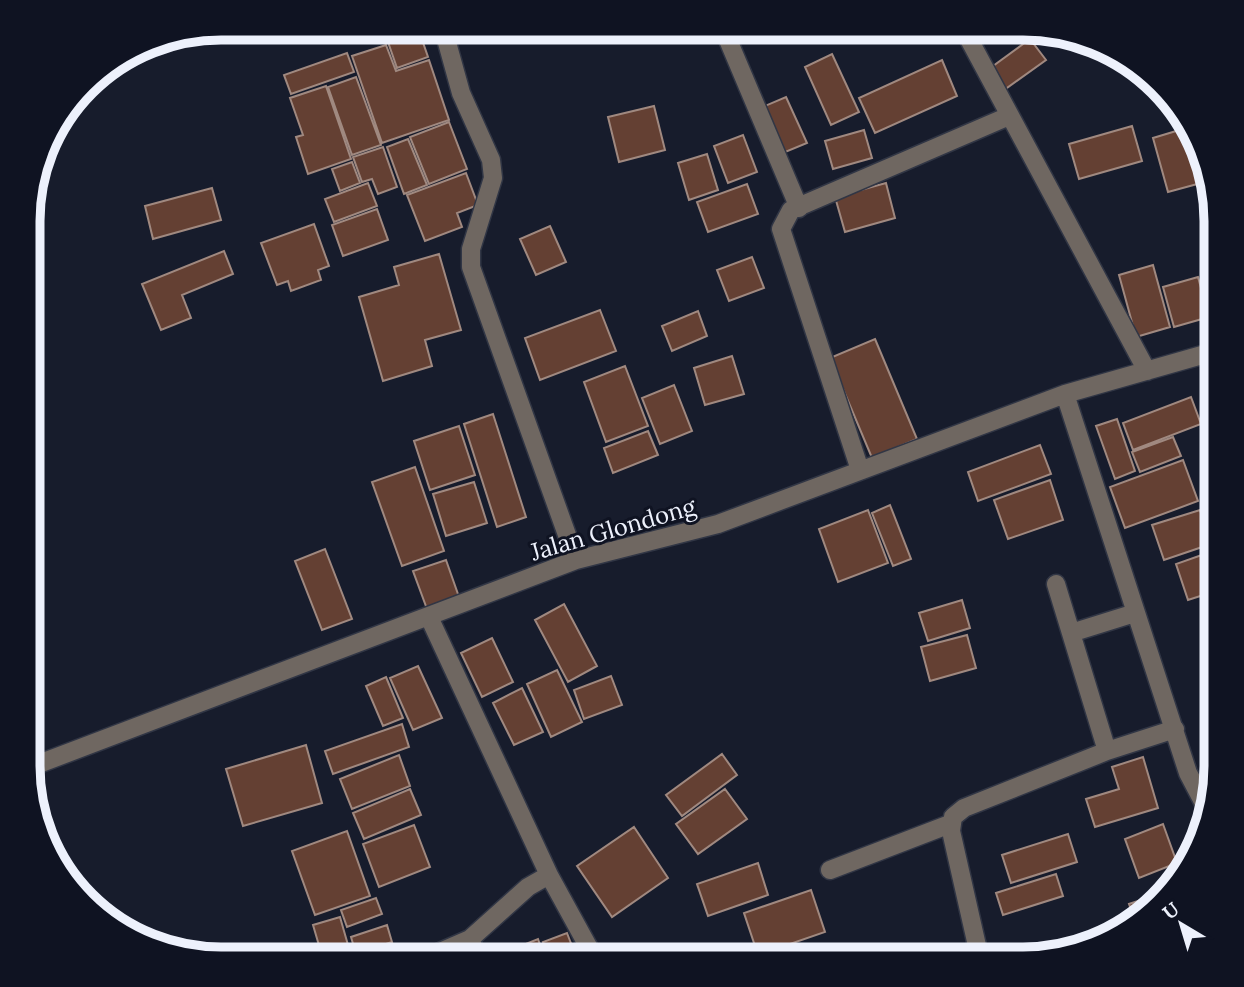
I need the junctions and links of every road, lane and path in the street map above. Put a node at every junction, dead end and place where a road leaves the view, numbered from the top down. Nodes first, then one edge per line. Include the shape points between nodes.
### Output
1 (446, 41) edge
2 (728, 41) edge
3 (970, 41) edge
4 (1009, 116) junction
5 (799, 208) junction
6 (1204, 355) edge
7 (1147, 371) junction
8 (1065, 394) junction
9 (860, 470) junction
10 (576, 560) junction
11 (1056, 584) dead end
12 (1135, 613) junction
13 (429, 617) junction
14 (1071, 634) junction
15 (1175, 729) junction
16 (1107, 751) junction
17 (41, 764) edge
18 (1201, 797) edge
19 (950, 824) junction
20 (830, 870) dead end
21 (549, 875) junction
22 (470, 940) junction
23 (455, 946) edge
24 (473, 946) edge
25 (588, 946) edge
26 (978, 947) edge

1 - 10 street via 460,93 491,160 493,178 471,249 471,267
2 - 5 street
3 - 4 street
4 - 5 street
4 - 7 street
5 - 9 street via 791,210 780,229
6 - 7 street, Jalan Glondong
7 - 8 street, Jalan Glondong
8 - 9 street, Jalan Glondong
8 - 12 street
9 - 10 street, Jalan Glondong via 718,524
10 - 13 street, Jalan Glondong
11 - 14 street
12 - 14 street
12 - 15 street
13 - 17 street, Jalan Glondong
13 - 21 street
14 - 16 street
15 - 16 street
15 - 18 street
16 - 19 street via 964,808
19 - 20 street
19 - 26 street
21 - 22 street via 528,887
21 - 25 street
22 - 23 street
22 - 24 street

